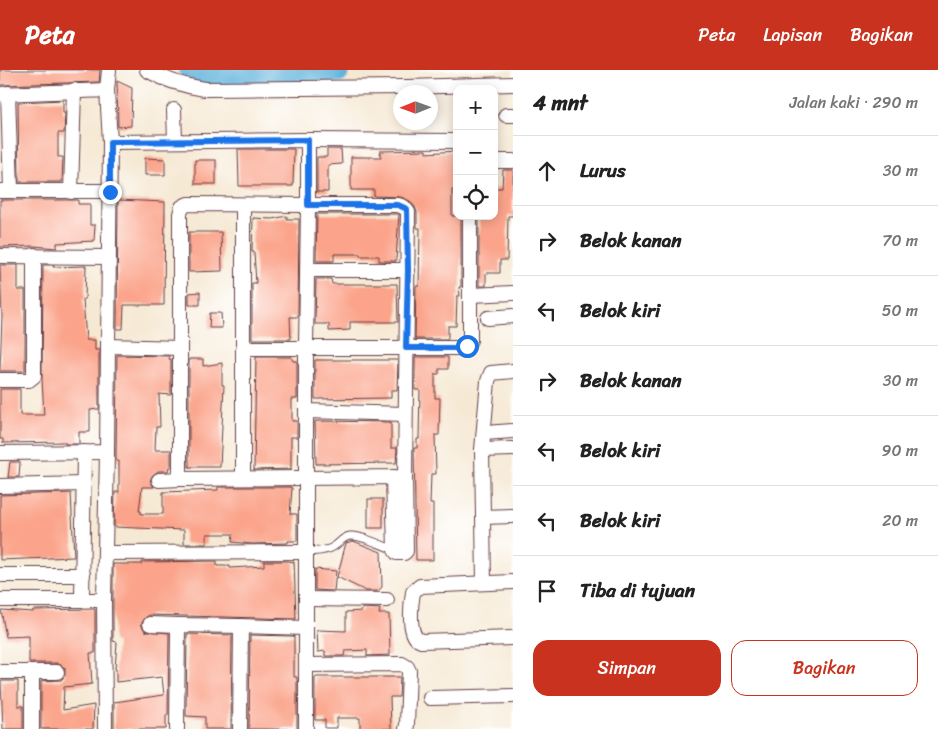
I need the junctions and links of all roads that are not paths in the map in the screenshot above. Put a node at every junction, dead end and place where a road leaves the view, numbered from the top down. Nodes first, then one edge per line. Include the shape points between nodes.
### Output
1 (109, 70) edge
2 (147, 70) edge
3 (513, 84) edge
4 (74, 90) junction
5 (107, 90) junction
6 (4, 94) edge
7 (174, 110) dead end
8 (175, 140) junction
9 (308, 140) junction
10 (453, 141) edge
11 (110, 142) junction
12 (498, 161) edge
13 (513, 161) edge
14 (6, 191) edge
15 (71, 192) junction
16 (110, 192) junction
17 (308, 205) junction
18 (243, 206) junction
19 (470, 220) edge
20 (34, 255) junction
21 (0, 256) edge
22 (108, 257) junction
23 (308, 270) junction
24 (408, 270) junction
25 (513, 292) edge
26 (471, 295) junction
27 (513, 316) edge
28 (488, 318) dead end
29 (108, 346) junction
30 (180, 348) junction
31 (243, 348) junction
32 (306, 348) junction
33 (406, 348) junction
34 (513, 371) edge
35 (0, 380) edge
36 (306, 411) junction
37 (405, 414) junction
38 (513, 432) edge
39 (484, 433) junction
40 (513, 449) edge
41 (482, 450) junction
42 (84, 452) junction
43 (107, 452) junction
44 (0, 453) edge
45 (399, 477) junction
46 (243, 478) junction
47 (306, 478) junction
48 (180, 479) junction
49 (159, 480) dead end
50 (84, 484) junction
51 (0, 486) edge
52 (513, 516) edge
53 (483, 517) junction
54 (396, 550) joint
55 (306, 552) junction
56 (105, 553) junction
57 (0, 575) edge
58 (83, 575) junction
59 (513, 582) edge
60 (484, 583) junction
61 (307, 599) junction
62 (0, 600) edge
63 (82, 600) junction
64 (104, 600) junction
65 (387, 600) dead end
66 (150, 624) dead end
67 (178, 625) junction
68 (241, 626) junction
69 (306, 628) junction
70 (513, 638) edge
71 (306, 665) junction
72 (0, 672) edge
73 (32, 672) junction
74 (58, 672) dead end
75 (513, 696) edge
76 (430, 698) dead end
77 (32, 729) edge
78 (105, 729) edge
79 (177, 729) edge
80 (240, 729) edge
81 (306, 729) edge
82 (406, 729) edge

1 - 5 street
2 - 3 street via 169,82 205,89
4 - 5 street
4 - 6 street
4 - 15 street
5 - 11 street
6 - 14 street
7 - 8 street
8 - 9 street
8 - 11 street
9 - 10 street
9 - 17 street
11 - 16 street
12 - 13 street
14 - 15 street
15 - 16 street
16 - 22 street
17 - 18 street
17 - 23 street
17 - 24 street via 404,207 408,212
18 - 30 street via 188,204 180,210
18 - 31 street
19 - 26 street
20 - 21 street
20 - 22 street
20 - 35 street via 34,376 29,380
22 - 29 street
23 - 24 street
23 - 32 street
24 - 33 street
25 - 26 street
26 - 33 street via 470,340 467,346
27 - 28 street
29 - 30 street
29 - 43 street
30 - 48 street
31 - 32 street
31 - 46 street
32 - 33 street
32 - 36 street
33 - 37 street
34 - 39 street via 495,372 489,376
36 - 37 street
36 - 47 street
37 - 45 street
38 - 39 street
39 - 41 street
40 - 41 street
41 - 53 street
42 - 43 street
42 - 44 street
42 - 50 street
43 - 56 street
45 - 47 street
45 - 54 street via 406,551 398,553
46 - 47 street
46 - 48 street
47 - 55 street
48 - 49 street
50 - 51 street
50 - 58 street
52 - 53 street
53 - 60 street
54 - 55 lane via 351,536 323,551
55 - 56 street
55 - 61 street
56 - 64 street
57 - 58 street
58 - 63 street
59 - 60 street
60 - 70 street via 434,584 416,588 412,597 413,636 421,641
61 - 65 street
61 - 69 street
62 - 63 street
63 - 64 street
64 - 78 street
66 - 67 street
67 - 68 street
67 - 79 street
68 - 69 street
68 - 80 street
69 - 71 street
71 - 81 street
71 - 82 street via 396,663 407,667
72 - 73 street
73 - 74 street
73 - 77 street
75 - 76 street

